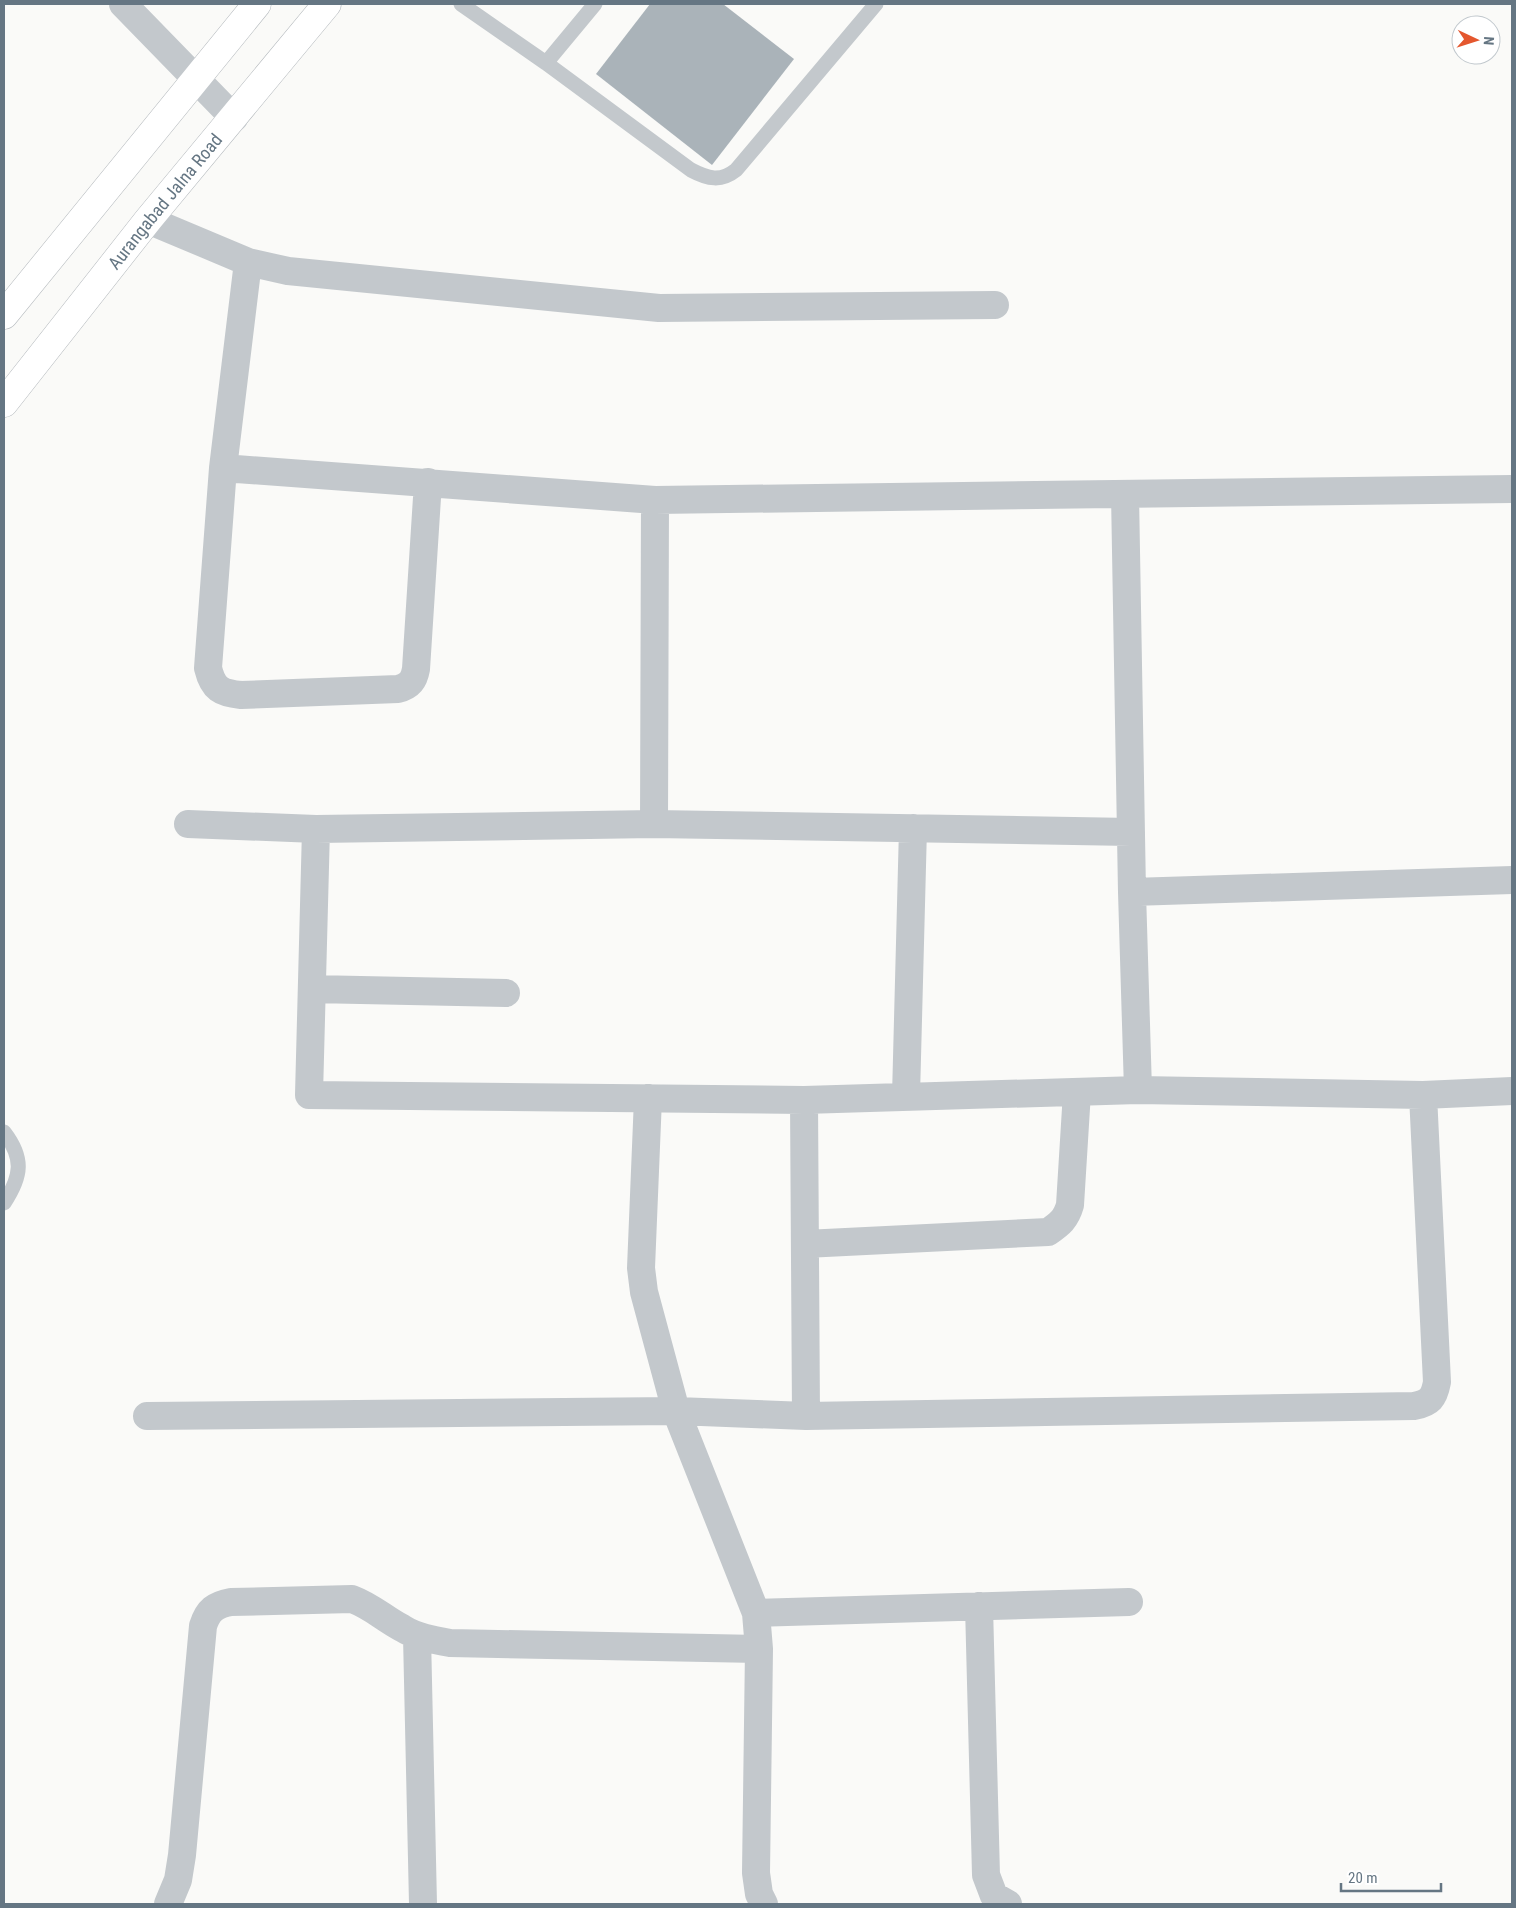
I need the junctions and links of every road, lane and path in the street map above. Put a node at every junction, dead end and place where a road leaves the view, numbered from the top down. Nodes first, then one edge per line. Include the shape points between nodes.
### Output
1 (123, 4) edge
2 (257, 4) edge
3 (327, 4) edge
4 (460, 4) edge
5 (595, 4) edge
6 (876, 4) edge
7 (546, 63) junction
8 (196, 78) junction
9 (234, 118) junction
10 (148, 220) junction
11 (248, 262) junction
12 (995, 305) dead end
13 (4, 314) edge
14 (4, 403) edge
15 (223, 468) junction
16 (428, 482) junction
17 (1512, 489) edge
18 (1125, 494) junction
19 (655, 500) junction
20 (188, 824) dead end
21 (654, 824) junction
22 (913, 828) junction
23 (316, 829) junction
24 (1131, 832) junction
25 (1512, 880) edge
26 (1132, 892) junction
27 (312, 989) junction
28 (506, 993) dead end
29 (1138, 1090) junction
30 (1512, 1091) edge
31 (1076, 1092) junction
32 (906, 1096) junction
33 (1423, 1096) junction
34 (648, 1098) junction
35 (804, 1100) junction
36 (4, 1132) edge
37 (4, 1203) edge
38 (805, 1244) junction
39 (676, 1411) junction
40 (147, 1416) dead end
41 (806, 1416) junction
42 (1129, 1602) dead end
43 (979, 1606) junction
44 (756, 1613) junction
45 (417, 1636) junction
46 (759, 1648) junction
47 (168, 1904) edge
48 (423, 1904) edge
49 (764, 1904) edge
50 (1008, 1904) edge

1 - 8 street
2 - 8 highway
3 - 9 highway, Aurangabad Jalna Road
4 - 7 lane
5 - 7 lane
6 - 7 lane via 736,170 716,180 691,170
8 - 9 street
8 - 13 highway
9 - 10 highway, Aurangabad Jalna Road
10 - 11 street
10 - 14 highway, Aurangabad Jalna Road
11 - 12 street via 288,271 659,308
11 - 15 street
15 - 16 street
15 - 16 street via 208,668 214,686 221,691 241,695 398,689 412,682 416,669
16 - 19 street
17 - 18 street
18 - 19 street
18 - 24 street
19 - 21 street
20 - 23 street
21 - 22 street
21 - 23 street
22 - 24 street
22 - 32 street
23 - 27 street
24 - 26 street
25 - 26 street
26 - 29 street
27 - 28 street
27 - 34 street via 309,1095
29 - 31 street
29 - 33 street
30 - 33 street
31 - 32 street
31 - 38 street via 1070,1205 1060,1225 1048,1232
32 - 35 street
33 - 41 street via 1437,1382 1432,1400 1425,1404
34 - 35 street
34 - 39 street via 642,1276
35 - 38 street
36 - 37 lane via 18,1155 19,1174
38 - 41 street
39 - 40 street
39 - 41 street
39 - 44 street
42 - 43 street
43 - 44 street
43 - 50 street via 986,1875 994,1896
44 - 46 street
45 - 46 street via 450,1643
45 - 47 street via 367,1604 352,1599 231,1602 210,1610 203,1626 182,1855 178,1880
45 - 48 street
46 - 49 street via 756,1873

